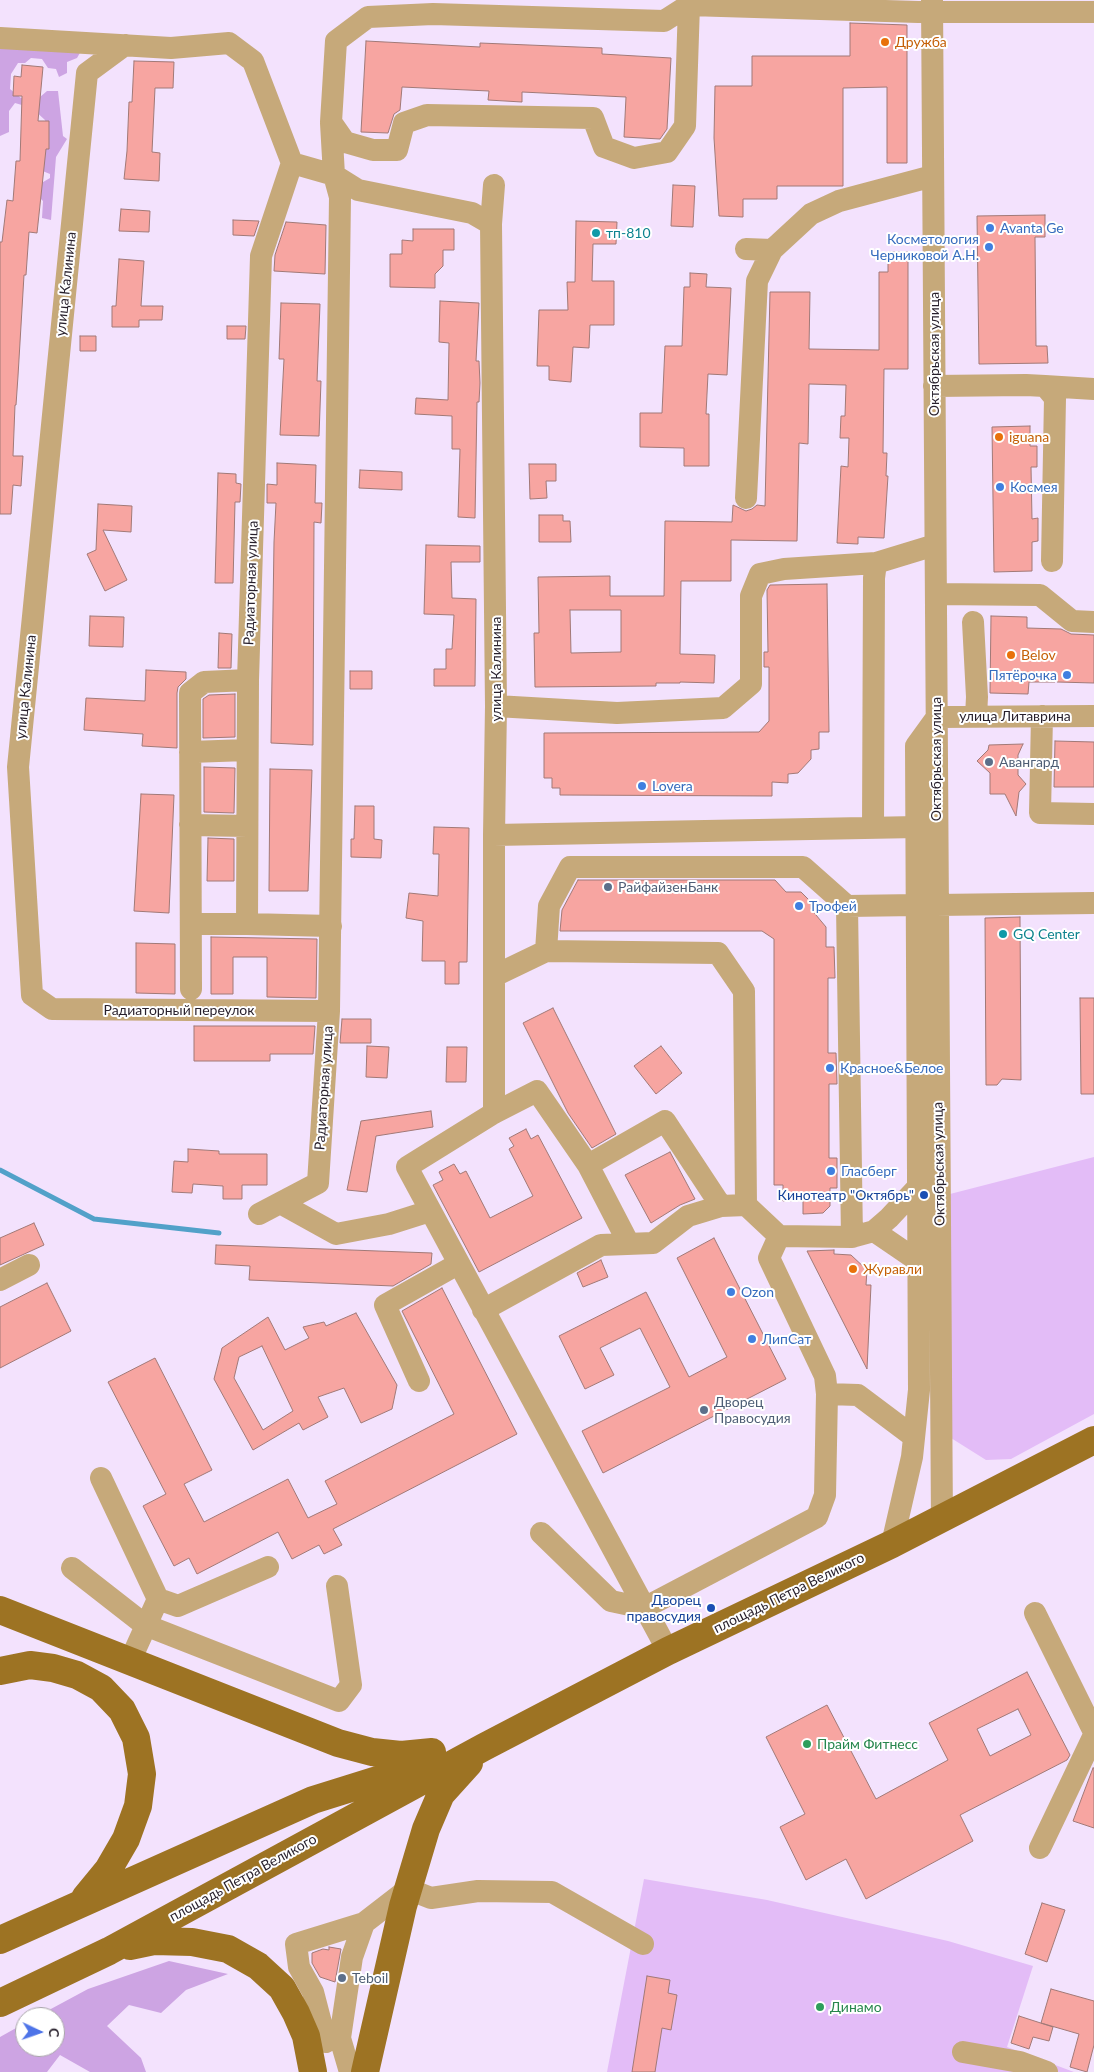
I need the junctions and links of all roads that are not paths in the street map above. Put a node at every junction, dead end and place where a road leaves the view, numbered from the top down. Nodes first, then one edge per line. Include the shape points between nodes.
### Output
1 (689, 5) junction
2 (932, 7) edge
3 (1094, 12) edge
4 (0, 38) edge
5 (125, 45) junction
6 (331, 122) junction
7 (292, 163) junction
8 (334, 175) junction
9 (933, 176) junction
10 (494, 185) dead end
11 (491, 224) junction
12 (746, 248) dead end
13 (772, 250) junction
14 (934, 386) junction
15 (1045, 386) junction
16 (1094, 389) edge
17 (746, 498) dead end
18 (935, 545) junction
19 (1052, 561) dead end
20 (876, 563) junction
21 (936, 594) junction
22 (973, 622) dead end
23 (1094, 622) edge
24 (248, 680) junction
25 (496, 706) junction
26 (976, 716) junction
27 (1042, 716) junction
28 (1094, 716) edge
29 (937, 717) junction
30 (247, 750) junction
31 (190, 752) junction
32 (1094, 814) edge
33 (190, 825) junction
34 (247, 826) junction
35 (917, 827) junction
36 (873, 828) junction
37 (494, 836) junction
38 (1094, 904) edge
39 (927, 905) junction
40 (848, 906) junction
41 (191, 924) junction
42 (246, 924) junction
43 (331, 926) junction
44 (546, 951) junction
45 (494, 976) junction
46 (191, 989) dead end
47 (32, 995) joint
48 (329, 1011) junction
49 (494, 1113) junction
50 (588, 1165) junction
51 (918, 1187) junction
52 (280, 1203) junction
53 (746, 1205) junction
54 (721, 1206) junction
55 (430, 1210) junction
56 (259, 1214) dead end
57 (874, 1231) junction
58 (779, 1236) junction
59 (852, 1237) junction
60 (629, 1244) junction
61 (918, 1261) junction
62 (458, 1264) junction
63 (29, 1265) dead end
64 (0, 1280) edge
65 (483, 1310) junction
66 (419, 1381) dead end
67 (941, 1387) junction
68 (919, 1390) junction
69 (827, 1394) junction
70 (914, 1437) junction
71 (1094, 1440) edge
72 (101, 1478) dead end
73 (942, 1519) junction
74 (541, 1533) dead end
75 (892, 1544) junction
76 (268, 1567) dead end
77 (72, 1568) dead end
78 (337, 1586) dead end
79 (158, 1599) junction
80 (644, 1608) junction
81 (0, 1610) edge
82 (1035, 1613) dead end
83 (145, 1625) junction
84 (668, 1651) junction
85 (130, 1662) junction
86 (0, 1671) edge
87 (1094, 1733) edge
88 (484, 1747) junction
89 (1040, 1848) dead end
90 (408, 1889) junction
91 (80, 1903) junction
92 (364, 1923) junction
93 (0, 1940) edge
94 (643, 1944) dead end
95 (109, 1951) junction
96 (0, 2003) edge
97 (322, 2050) edge
98 (963, 2052) dead end
99 (350, 2072) edge
100 (365, 2072) edge
101 (1047, 2072) edge

1 - 2 street
1 - 6 street, Радиаторная улица via 664,21 433,14 368,17 336,41
1 - 6 street via 685,126 667,152 634,158 604,147 593,118 427,115 404,123 397,150 373,150 345,142
2 - 3 street
2 - 9 street, Октябрьская улица
4 - 5 street
5 - 7 street via 170,48 229,43 253,61
5 - 47 street, улица Калинина via 87,74 18,767
6 - 8 street, Радиаторная улица
7 - 8 street
7 - 24 street, Радиаторная улица via 261,256
8 - 11 street via 358,190 472,213
8 - 43 street, Радиаторная улица via 340,197
9 - 13 street via 839,201 811,214
9 - 14 street, Октябрьская улица
10 - 11 street, улица Калинина
11 - 25 street, улица Калинина
12 - 13 street
13 - 17 street via 757,281
14 - 15 street
14 - 18 street, Октябрьская улица
15 - 16 street
15 - 19 street via 1055,398
18 - 20 street
18 - 21 street, Октябрьская улица
20 - 25 street via 784,569 760,574 751,596 751,684 723,708 617,713
20 - 36 street
21 - 23 street via 1040,595 1072,621
21 - 29 street, Октябрьская улица
22 - 26 street
24 - 30 street, Радиаторная улица
24 - 31 street via 204,682 190,693
25 - 37 street, улица Калинина
26 - 27 street, улица Литаврина
26 - 29 street, улица Литаврина
27 - 28 street, улица Литаврина
27 - 32 street via 1040,813
29 - 35 street via 916,746
29 - 39 street, Октябрьская улица
30 - 31 street
30 - 34 street, Радиаторная улица
31 - 33 street
33 - 34 street
33 - 41 street
34 - 42 street, Радиаторная улица
35 - 36 street
35 - 39 street
36 - 37 street
37 - 45 street, улица Калинина
38 - 39 street
39 - 40 street
39 - 51 street
39 - 67 street, Октябрьская улица
40 - 44 street via 803,867 570,867 549,906
40 - 59 street
41 - 42 street
41 - 46 street
42 - 43 street
43 - 48 street, Радиаторная улица
44 - 45 street
44 - 53 street via 718,953 744,991
45 - 49 street, улица Калинина
47 - 48 street, Радиаторный переулок via 52,1009
48 - 52 street, Радиаторная улица via 318,1183
49 - 50 street via 537,1091
49 - 55 street via 407,1167
50 - 54 street via 666,1120
50 - 60 street
51 - 57 street
51 - 61 street
52 - 55 street via 336,1234 389,1224
52 - 56 street, Радиаторная улица
53 - 54 street
53 - 58 street
54 - 60 street via 688,1216 652,1243
55 - 62 street
57 - 59 street
57 - 61 street
58 - 59 street
58 - 69 street via 769,1258 825,1376
60 - 65 street via 601,1245
61 - 68 street
62 - 65 street
62 - 66 street via 385,1305
63 - 64 street
65 - 80 street
67 - 68 street
67 - 73 street, Октябрьская улица
68 - 70 street
69 - 70 street via 858,1395
69 - 80 street via 824,1495 817,1517
70 - 75 street
71 - 73 main road, площадь Петра Великого
72 - 79 street
73 - 75 main road, площадь Петра Великого
74 - 80 street via 611,1601
75 - 84 main road, площадь Петра Великого
76 - 79 street via 178,1606
77 - 83 street
78 - 83 street via 351,1685 339,1701
79 - 83 street
80 - 84 street
81 - 85 main road
82 - 87 street
83 - 85 street
84 - 88 main road, площадь Петра Великого
85 - 88 main road via 338,1743 372,1752 401,1755
86 - 91 main road via 30,1665 77,1675 101,1688 122,1710 136,1738 142,1774 138,1806 126,1839 108,1870
87 - 89 street
88 - 90 main road via 440,1794
88 - 91 main road, площадь Петра Великого via 313,1800
88 - 95 main road, площадь Петра Великого
90 - 92 street
90 - 94 street via 431,1898 478,1891 552,1892
90 - 100 main road
91 - 93 main road, площадь Петра Великого
92 - 97 street
92 - 97 street via 296,1944 299,1967 313,1992
95 - 96 main road, площадь Петра Великого
95 - 97 main road via 154,1942 192,1942 228,1949 258,1966 282,1988 306,2036
97 - 99 street
98 - 101 street via 1020,2062

